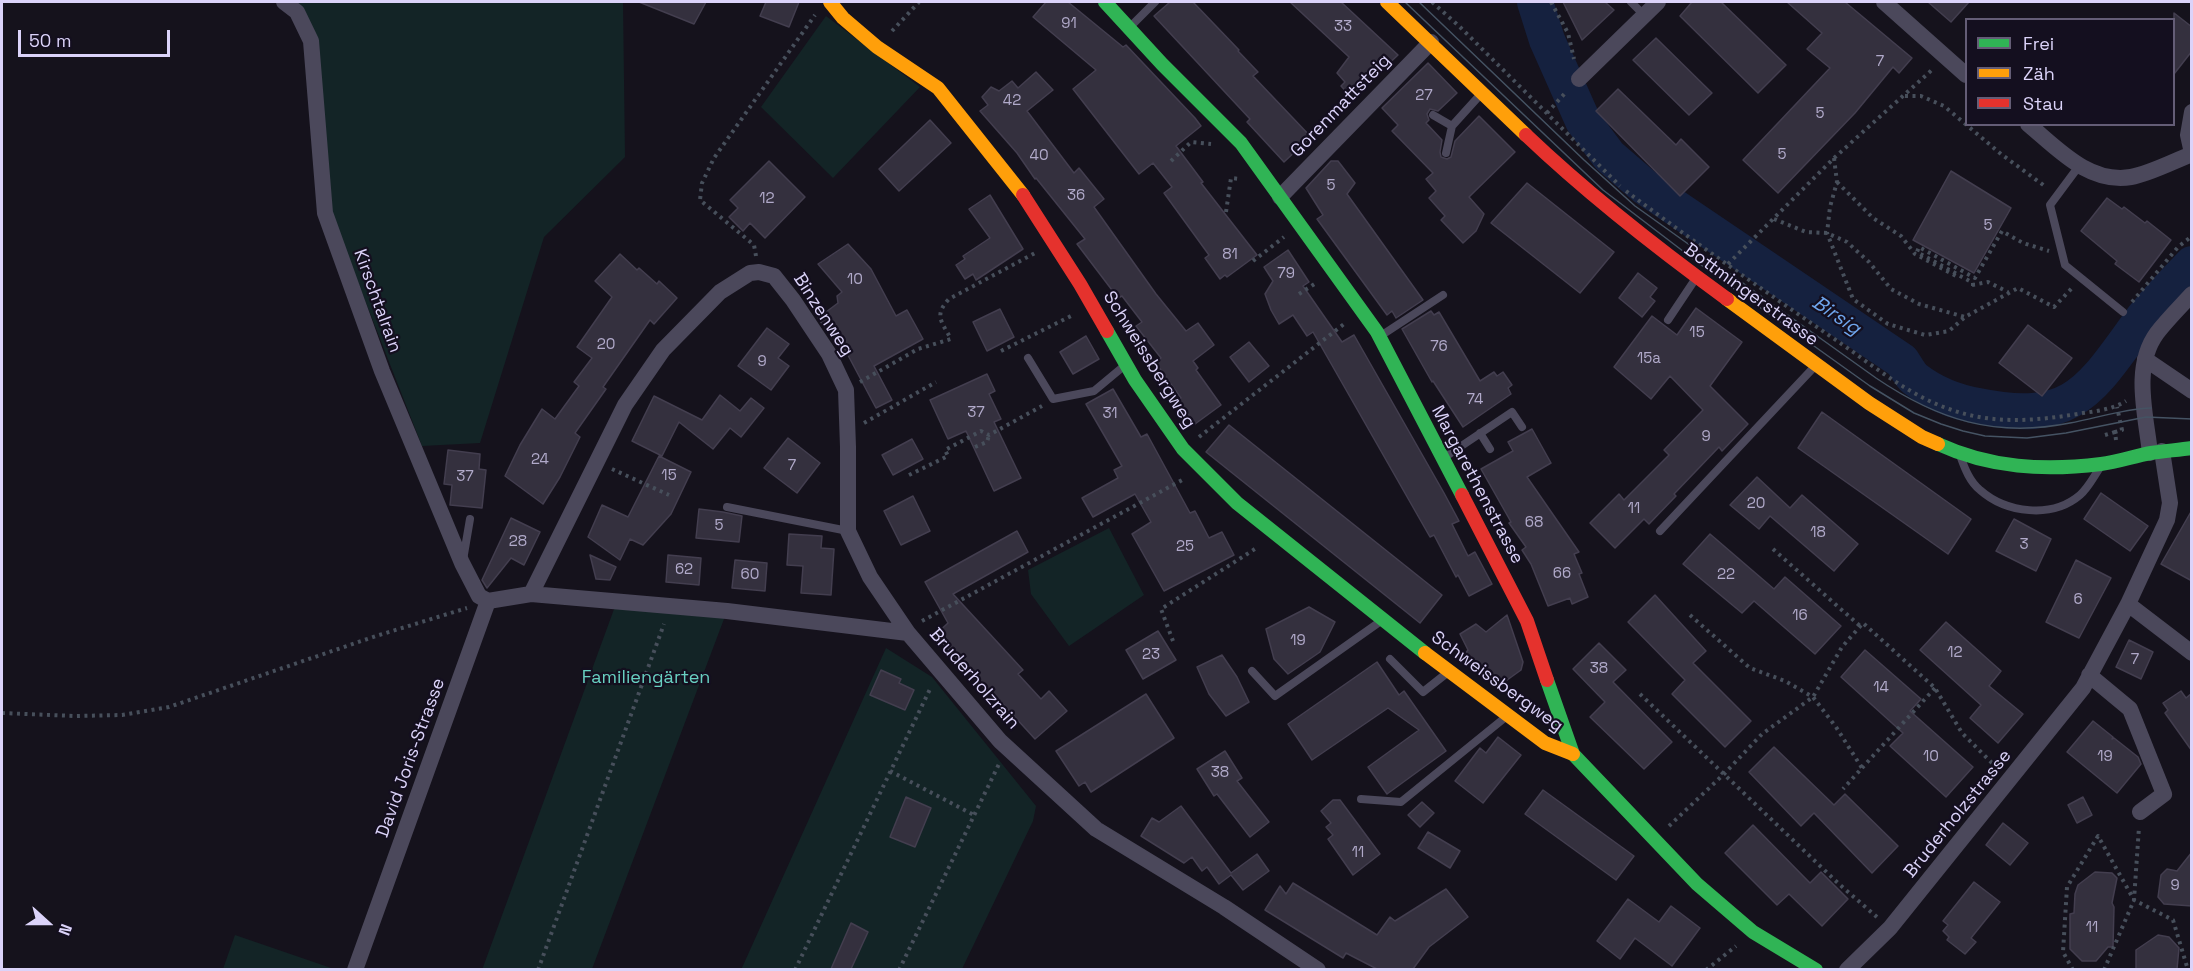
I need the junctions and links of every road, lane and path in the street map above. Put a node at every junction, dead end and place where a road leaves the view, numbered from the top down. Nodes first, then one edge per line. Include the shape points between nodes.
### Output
1 (284, 2) edge
2 (830, 2) edge
3 (919, 2) edge
4 (1105, 2) edge
5 (1155, 2) edge
6 (1387, 2) edge
7 (1432, 2) edge
8 (1551, 2) edge
9 (1630, 2) edge
10 (1658, 2) edge
11 (1884, 2) edge
12 (819, 10) dead end
13 (1644, 15) junction
14 (1129, 27) junction
15 (1431, 42) junction
16 (877, 47) junction
17 (1965, 74) edge
18 (1923, 79) dead end
19 (1573, 85) junction
20 (1482, 93) junction
21 (1904, 96) junction
22 (2192, 112) edge
23 (1546, 113) junction
24 (1433, 115) dead end
25 (1965, 124) edge
26 (1452, 126) junction
27 (1968, 126) edge
28 (2030, 126) edge
29 (1218, 148) dead end
30 (1446, 153) dead end
31 (2192, 153) edge
32 (1834, 158) junction
33 (1171, 161) dead end
34 (2079, 166) junction
35 (1267, 179) junction
36 (1837, 182) junction
37 (1280, 197) junction
38 (2050, 205) junction
39 (1226, 212) dead end
40 (1774, 219) junction
41 (1301, 224) junction
42 (1827, 233) junction
43 (2192, 236) edge
44 (1054, 243) junction
45 (2023, 243) dead end
46 (754, 244) dead end
47 (1253, 261) dead end
48 (1728, 264) junction
49 (1696, 277) junction
50 (2081, 279) junction
51 (1973, 286) junction
52 (2008, 292) junction
53 (2192, 294) edge
54 (1443, 295) dead end
55 (1092, 305) junction
56 (1362, 310) junction
57 (2123, 312) joint
58 (1965, 317) junction
59 (1668, 320) dead end
60 (1379, 337) junction
61 (1001, 351) dead end
62 (1028, 358) dead end
63 (2145, 358) junction
64 (1126, 364) junction
65 (1816, 365) junction
66 (936, 382) dead end
67 (846, 390) junction
68 (2192, 391) edge
69 (2144, 396) junction
70 (1053, 399) junction
71 (2117, 407) junction
72 (1522, 427) dead end
73 (848, 432) junction
74 (2115, 432) junction
75 (1480, 433) junction
76 (989, 435) junction
77 (2105, 435) dead end
78 (975, 447) dead end
79 (2192, 448) edge
80 (1183, 449) junction
81 (1490, 449) dead end
82 (2156, 452) junction
83 (1960, 454) junction
84 (1442, 459) junction
85 (2117, 460) junction
86 (596, 462) junction
87 (2102, 464) junction
88 (1203, 468) junction
89 (909, 475) dead end
90 (669, 495) dead end
91 (727, 507) dead end
92 (470, 519) dead end
93 (848, 531) junction
94 (1660, 531) dead end
95 (1277, 534) junction
96 (1773, 549) dead end
97 (462, 563) junction
98 (531, 594) junction
99 (488, 601) junction
100 (2128, 604) junction
101 (666, 605) junction
102 (1690, 615) dead end
103 (1383, 619) junction
104 (1860, 626) junction
105 (907, 631) junction
106 (1173, 641) dead end
107 (2192, 653) edge
108 (1390, 659) dead end
109 (941, 671) junction
110 (1252, 671) dead end
111 (1449, 672) junction
112 (2089, 675) junction
113 (1935, 688) junction
114 (1640, 694) dead end
115 (1813, 697) junction
116 (2, 713) edge
117 (1508, 716) junction
118 (1007, 748) junction
119 (1573, 754) junction
120 (1862, 768) junction
121 (890, 771) junction
122 (1724, 774) junction
123 (2010, 781) junction
124 (1844, 789) dead end
125 (1361, 798) dead end
126 (2140, 812) joint
127 (974, 815) junction
128 (1656, 839) junction
129 (2134, 900) junction
130 (1890, 928) junction
131 (1737, 945) dead end
132 (355, 969) edge
133 (538, 969) edge
134 (795, 969) edge
135 (899, 969) edge
136 (1318, 969) edge
137 (1706, 969) edge
138 (1816, 969) edge
139 (1847, 969) edge
140 (2073, 969) edge
141 (2104, 969) edge
142 (2188, 969) edge

1 - 97 street, Kirschtalrain via 297,12 311,42 325,213 382,371
2 - 16 street, Schweissbergweg
3 - 16 path
4 - 14 street, Margarethenstrasse
5 - 14 lane
6 - 15 street, Bottmingerstrasse
7 - 23 path
8 - 19 path via 1568,33
9 - 13 lane
10 - 13 street
11 - 17 street
12 - 46 path via 714,158 702,183 700,200
13 - 19 street
14 - 35 street, Margarethenstrasse via 1241,143
15 - 20 street, Bottmingerstrasse
15 - 37 street, Gorenmattsteig
16 - 44 street, Schweissbergweg via 938,88 1014,182
18 - 21 path
19 - 23 path
20 - 26 lane
20 - 49 street, Bottmingerstrasse via 1568,176
21 - 25 path via 1921,96 1944,106
21 - 32 path
22 - 31 street via 2188,135
23 - 48 path via 1622,188
24 - 26 lane
26 - 30 lane
27 - 38 path via 2046,185
28 - 34 street
29 - 33 path via 1191,142
31 - 34 street via 2133,177 2096,174
32 - 36 path
32 - 40 path
34 - 38 lane
35 - 37 street, Margarethenstrasse
35 - 39 path via 1251,189 1239,178 1231,178
36 - 42 path
36 - 51 path via 1873,218 1901,236 1915,254
37 - 41 street, Margarethenstrasse
38 - 50 lane via 2065,265
40 - 42 path via 1806,232
40 - 48 path
41 - 47 path
41 - 56 street, Margarethenstrasse
42 - 58 path via 1847,242 1891,289 1919,304
42 - 58 path via 1853,299 1888,324 1925,335 1949,331
43 - 57 path
44 - 55 street, Schweissbergweg
44 - 67 path via 948,299 940,308 940,318 951,339 918,349
45 - 51 path via 2002,231 1975,278 1919,247 1917,252
48 - 71 path via 1894,381 1948,409 2022,421
49 - 59 lane
49 - 65 street, Bottmingerstrasse
50 - 52 path via 2054,307 2018,288
50 - 57 lane
51 - 52 path via 1988,282
52 - 58 path
53 - 63 street via 2157,334
54 - 60 lane
55 - 61 path
55 - 64 street, Schweissbergweg
56 - 60 street, Margarethenstrasse
56 - 80 path
60 - 84 street, Margarethenstrasse
62 - 70 lane
63 - 68 street
63 - 69 street, Bruderholzstrasse
64 - 70 lane via 1094,391
64 - 80 street, Schweissbergweg
65 - 83 street, Bottmingerstrasse via 1897,422
65 - 94 lane
66 - 73 path
67 - 73 street, Binzenweg
67 - 86 street, Binzenweg via 829,354 774,276 750,273 720,292 663,350 625,405
69 - 71 path
69 - 82 street, Bruderholzstrasse
70 - 76 path
71 - 74 path via 2122,430
72 - 75 lane via 1512,412
73 - 93 street, Binzenweg
74 - 77 path
74 - 85 path
75 - 81 lane
75 - 84 lane
76 - 78 path via 987,442
76 - 89 path via 981,431 945,450 948,456
79 - 82 street, Bottmingerstrasse
80 - 88 street, Schweissbergweg
82 - 85 street, Bottmingerstrasse
82 - 100 street, Bruderholzstrasse via 2170,503 2167,520
83 - 87 street, Bottmingerstrasse via 2036,468
83 - 87 lane via 1966,472 1980,490 2005,504 2040,512 2065,505 2079,496
84 - 119 street, Margarethenstrasse via 1527,621
85 - 87 street, Bottmingerstrasse
86 - 90 path
86 - 98 street, Binzenweg
88 - 95 street, Schweissbergweg via 1237,503
88 - 105 path
91 - 93 lane
92 - 97 lane
93 - 105 street, Binzenweg via 870,577
95 - 103 street, Schweissbergweg
95 - 106 path via 1161,609
96 - 104 path
97 - 99 street, Kirschtalrain via 479,596
98 - 99 street
98 - 101 street, Bruderholzrain
99 - 116 path via 169,707 122,715
99 - 132 street, David Joris-Strasse
100 - 107 street
100 - 112 street, Bruderholzstrasse
101 - 105 street, Bruderholzrain
101 - 133 path via 664,624
102 - 115 path via 1750,668
103 - 110 lane via 1275,696
103 - 111 street, Schweissbergweg
104 - 113 path via 1863,623
104 - 115 path via 1842,647
105 - 109 street, Bruderholzrain
108 - 111 lane via 1423,692
109 - 118 street, Bruderholzrain
109 - 121 path
111 - 117 street, Schweissbergweg
112 - 123 street, Bruderholzstrasse
112 - 126 street via 2130,710 2164,794
113 - 120 path
113 - 123 path via 1962,733
114 - 122 path
115 - 120 path
115 - 122 path via 1762,734
117 - 119 street, Schweissbergweg via 1545,743
117 - 125 lane via 1401,802
118 - 127 path
118 - 136 street, Bruderholzrain via 1096,829
119 - 128 street, Margarethenstrasse
120 - 124 path
121 - 127 path
121 - 134 path
122 - 128 path
122 - 130 path
123 - 130 street, Bruderholzstrasse
126 - 129 path
127 - 135 path
128 - 138 street, Margarethenstrasse via 1697,884 1754,932
129 - 140 path via 2098,836 2067,887 2063,952
129 - 141 path
129 - 142 path via 2173,920
130 - 139 street, Bruderholzstrasse
131 - 137 path

